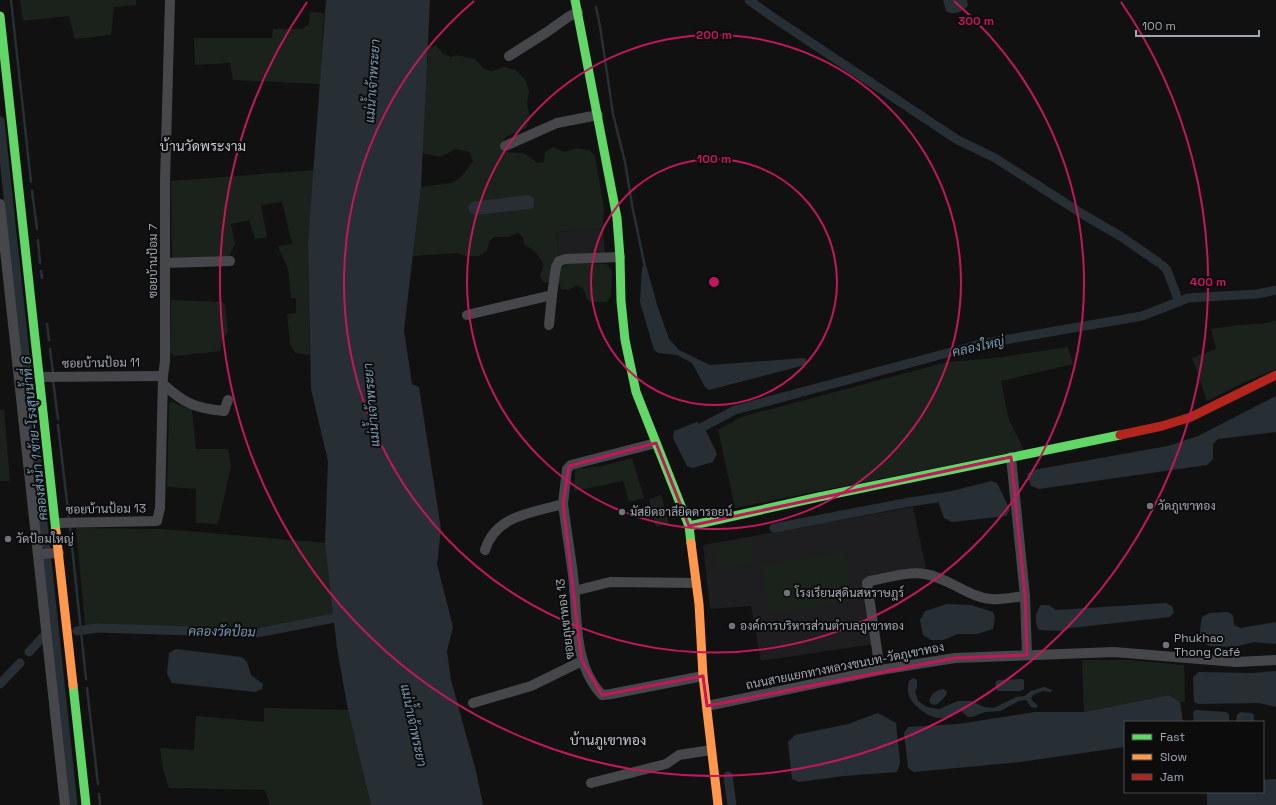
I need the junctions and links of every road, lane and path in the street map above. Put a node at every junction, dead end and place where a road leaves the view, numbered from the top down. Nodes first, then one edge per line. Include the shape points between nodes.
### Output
1 (170, 0) edge
2 (576, 0) edge
3 (578, 12) junction
4 (0, 16) edge
5 (509, 56) dead end
6 (598, 115) junction
7 (505, 146) dead end
8 (0, 204) edge
9 (620, 257) junction
10 (230, 261) dead end
11 (166, 263) junction
12 (552, 295) junction
13 (468, 315) dead end
14 (549, 325) dead end
15 (1276, 375) edge
16 (39, 377) junction
17 (163, 380) junction
18 (228, 400) dead end
19 (656, 443) junction
20 (1011, 457) junction
21 (563, 504) junction
22 (157, 521) joint
23 (56, 523) junction
24 (689, 526) junction
25 (486, 550) dead end
26 (48, 554) junction
27 (696, 582) junction
28 (574, 591) junction
29 (1025, 596) junction
30 (1027, 655) junction
31 (1276, 660) edge
32 (582, 661) junction
33 (880, 670) junction
34 (703, 676) junction
35 (474, 703) dead end
36 (707, 706) junction
37 (711, 750) junction
38 (591, 783) dead end
39 (65, 805) edge
40 (86, 805) edge
41 (718, 805) edge

1 - 11 street, ซอยบ้านป้อม 7
2 - 3 street
3 - 5 street
3 - 6 street
4 - 16 street
6 - 7 street via 557,123
6 - 9 street via 617,218
8 - 26 street
9 - 12 street via 559,261
9 - 19 street via 624,340 636,392
10 - 11 street
11 - 17 street, ซอยบ้านป้อม 7
12 - 13 street
12 - 14 street
15 - 20 street via 1209,409 1162,426
16 - 17 street, ซอยบ้านป้อม 11
16 - 23 street
17 - 18 street via 176,396 198,408 224,411
17 - 22 street, ซอยบ้านป้อม 7 via 160,508
19 - 21 street, ซอยภูเขาทอง 13 via 571,465 567,469
19 - 24 street
20 - 24 street
20 - 29 street
21 - 25 street via 513,518 504,523 489,539
21 - 28 street, ซอยภูเขาทอง 13
22 - 23 street, ซอยบ้านป้อม 13
23 - 26 street
24 - 27 street
26 - 39 street
26 - 40 street
27 - 28 street via 610,582
27 - 34 street
28 - 32 street, ซอยภูเขาทอง 13
29 - 30 street
29 - 33 street via 991,599 923,573 870,581 867,583
30 - 31 street, ถนนสายแยกทางหลวงชนบท-วัดภูเขาทอง via 1120,652 1236,662
30 - 33 street, ถนนสายแยกทางหลวงชนบท-วัดภูเขาทอง via 955,658
32 - 34 street, ซอยภูเขาทอง 13 via 596,689 602,695
32 - 35 street via 531,686
33 - 36 street, ถนนสายแยกทางหลวงชนบท-วัดภูเขาทอง
34 - 36 street
36 - 37 street
37 - 38 street via 679,755 666,764
37 - 41 street

